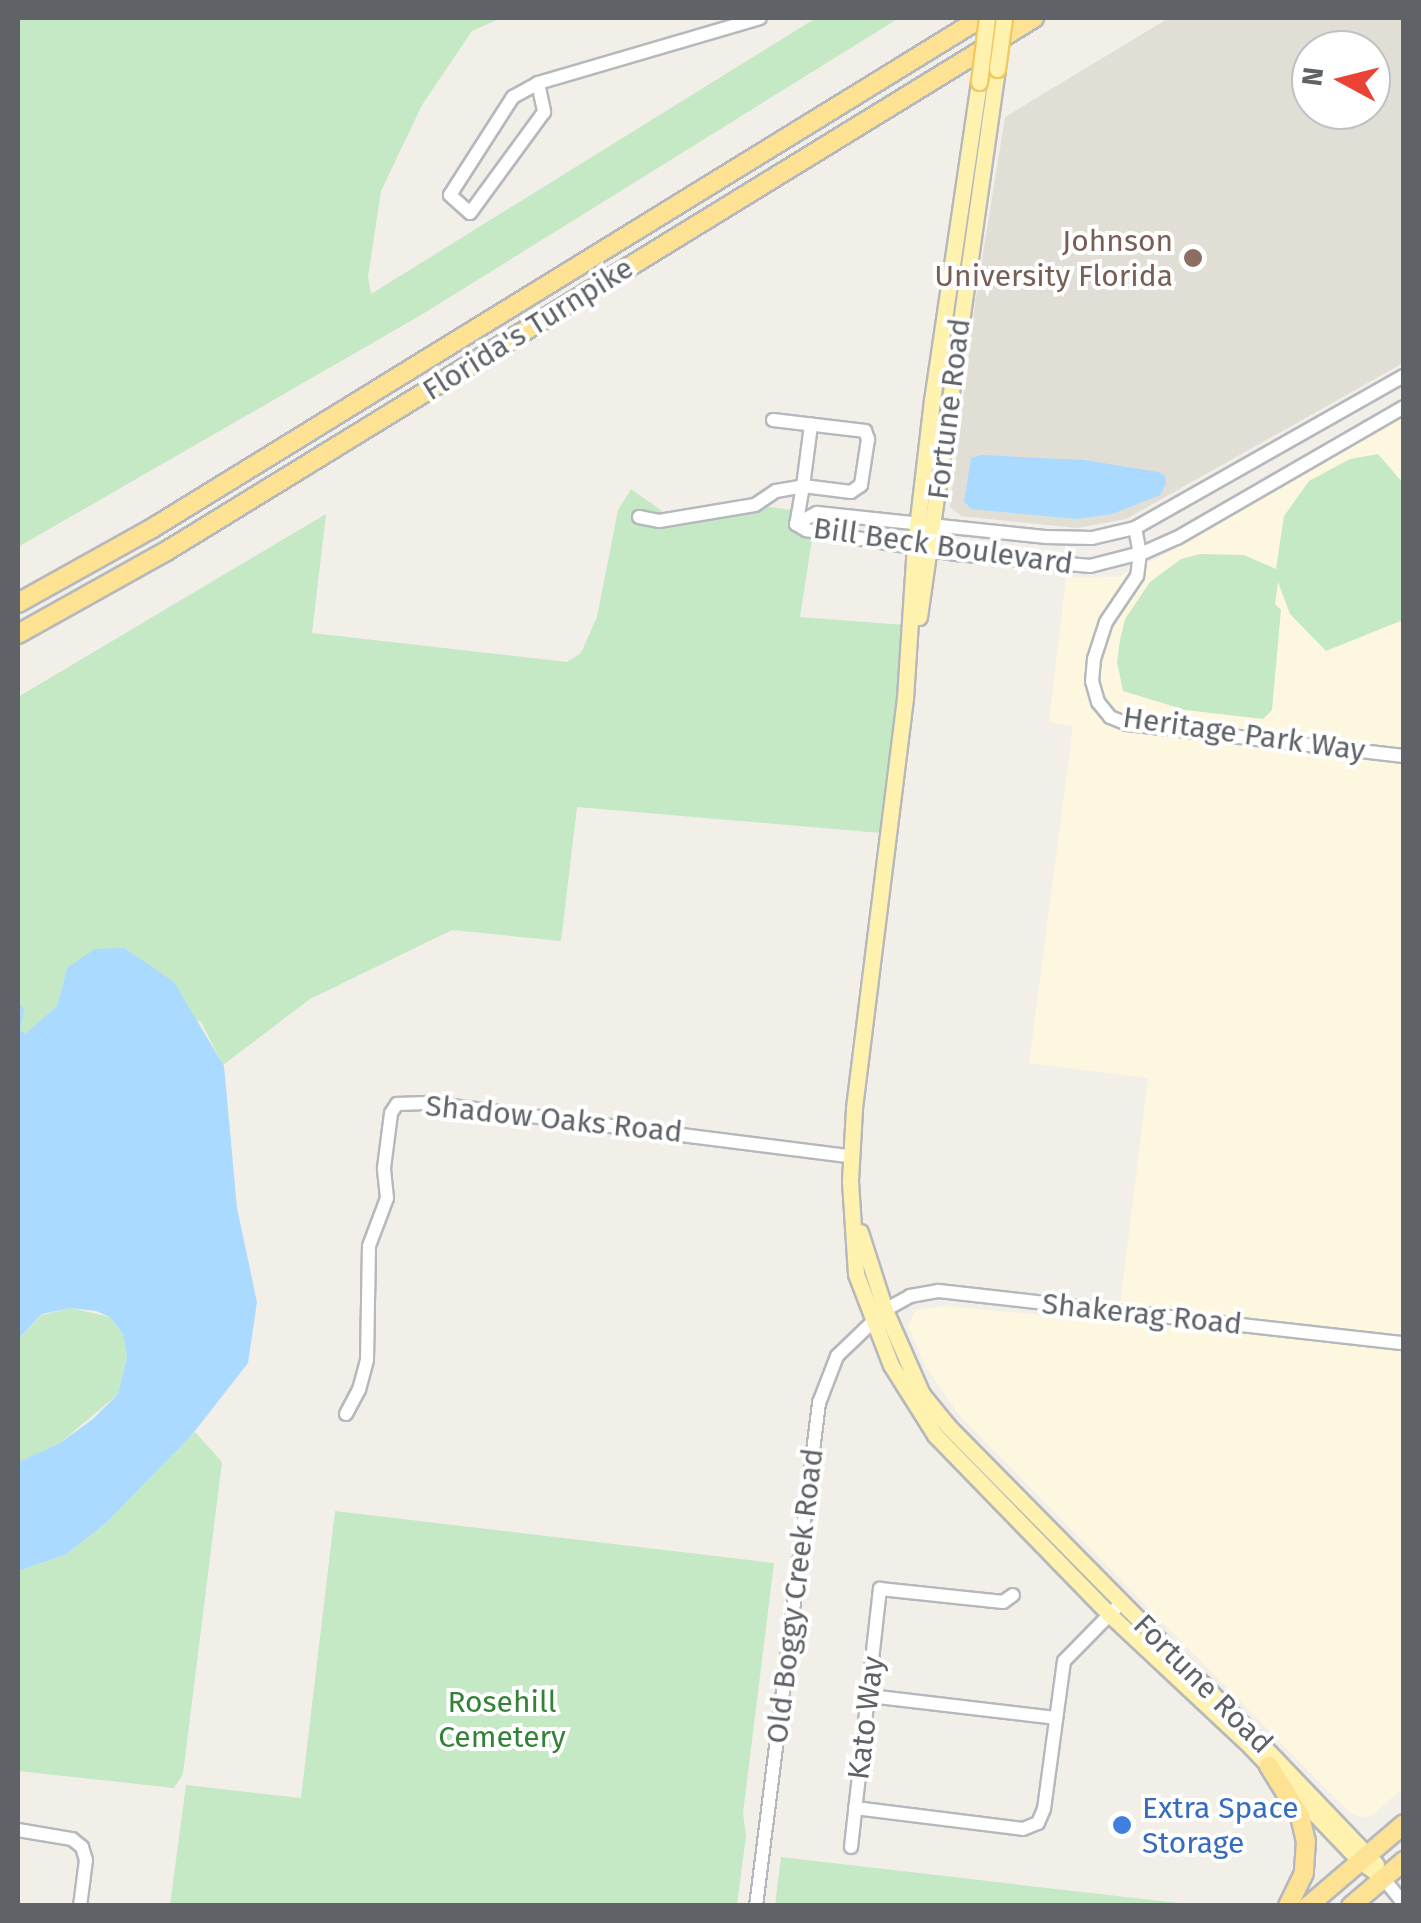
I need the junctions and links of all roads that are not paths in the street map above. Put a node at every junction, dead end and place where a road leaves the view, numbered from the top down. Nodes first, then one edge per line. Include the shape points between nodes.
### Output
1 (760, 18) edge
2 (984, 18) edge
3 (1004, 18) edge
4 (1034, 18) edge
5 (538, 84) junction
6 (1404, 376) edge
7 (932, 400) junction
8 (950, 403) junction
9 (1404, 407) edge
10 (772, 420) dead end
11 (811, 425) junction
12 (803, 486) junction
13 (639, 518) dead end
14 (796, 524) junction
15 (917, 524) junction
16 (935, 525) junction
17 (1135, 528) junction
18 (915, 544) junction
19 (932, 550) junction
20 (1140, 554) junction
21 (18, 603) edge
22 (18, 634) edge
23 (907, 680) junction
24 (1404, 756) edge
25 (850, 1156) junction
26 (853, 1210) junction
27 (885, 1310) junction
28 (872, 1322) junction
29 (1404, 1343) edge
30 (346, 1414) dead end
31 (1014, 1595) dead end
32 (1116, 1609) junction
33 (869, 1696) junction
34 (1056, 1718) junction
35 (1269, 1766) junction
36 (855, 1808) junction
37 (1404, 1824) edge
38 (18, 1830) edge
39 (851, 1847) dead end
40 (1365, 1857) junction
41 (1404, 1861) edge
42 (1394, 1887) edge
43 (1404, 1904) edge
44 (80, 1906) edge
45 (756, 1906) edge
46 (1288, 1906) edge
47 (1308, 1906) edge
48 (1351, 1906) edge

1 - 5 street
2 - 7 main road, Fortune Road, bridge
2 - 21 highway, Florida's Turnpike
3 - 8 main road, Fortune Road, bridge
4 - 22 highway, Florida's Turnpike via 165,552
5 - 5 street via 514,96 450,195 470,212 544,112
6 - 17 street, Bill Beck Boulevard
7 - 8 street
7 - 15 main road, Fortune Road
8 - 16 main road, Fortune Road
9 - 20 street, Bill Beck Boulevard
10 - 11 street
11 - 12 street
11 - 12 street via 865,431 868,439 861,485 850,492
12 - 13 street via 776,491 755,506 659,522
12 - 14 street
14 - 15 street, Bill Beck Boulevard via 818,514
14 - 18 street, Bill Beck Boulevard
15 - 16 street, Bill Beck Boulevard
15 - 18 main road, Fortune Road
16 - 17 street, Bill Beck Boulevard via 1077,538
16 - 19 main road, Fortune Road
17 - 20 street
18 - 19 street, Bill Beck Boulevard
18 - 23 main road, Fortune Road
19 - 20 street, Bill Beck Boulevard via 1090,566
19 - 23 main road, Fortune Road
20 - 24 street, Heritage Park Way via 1137,576 1106,622 1094,659 1092,681 1110,717
23 - 25 main road, Fortune Road
25 - 26 main road, Fortune Road
25 - 30 street, Shadow Oaks Road via 396,1104 384,1168 387,1198 369,1246 366,1360
26 - 27 main road, Fortune Road
26 - 28 main road, Fortune Road via 856,1274
27 - 28 street, Old Boggy Creek Road
27 - 29 street, Shakerag Road via 938,1291
27 - 32 main road, Fortune Road via 922,1394
28 - 32 main road, Fortune Road via 935,1435
28 - 45 street, Old Boggy Creek Road via 837,1356 819,1403
31 - 33 street, Kato Way via 1004,1602 880,1589
32 - 34 street via 1064,1661
32 - 35 main road, Fortune Road
32 - 40 main road, Fortune Road
33 - 34 street
33 - 36 street, Kato Way
34 - 36 street via 1038,1823 1023,1829
35 - 40 main road, Fortune Road
35 - 46 highway via 1300,1816 1306,1841 1304,1873
36 - 39 street, Kato Way
37 - 40 highway
38 - 44 street via 82,1846
40 - 42 main road, Fortune Road
40 - 47 highway
41 - 42 highway
42 - 43 street
42 - 48 highway

